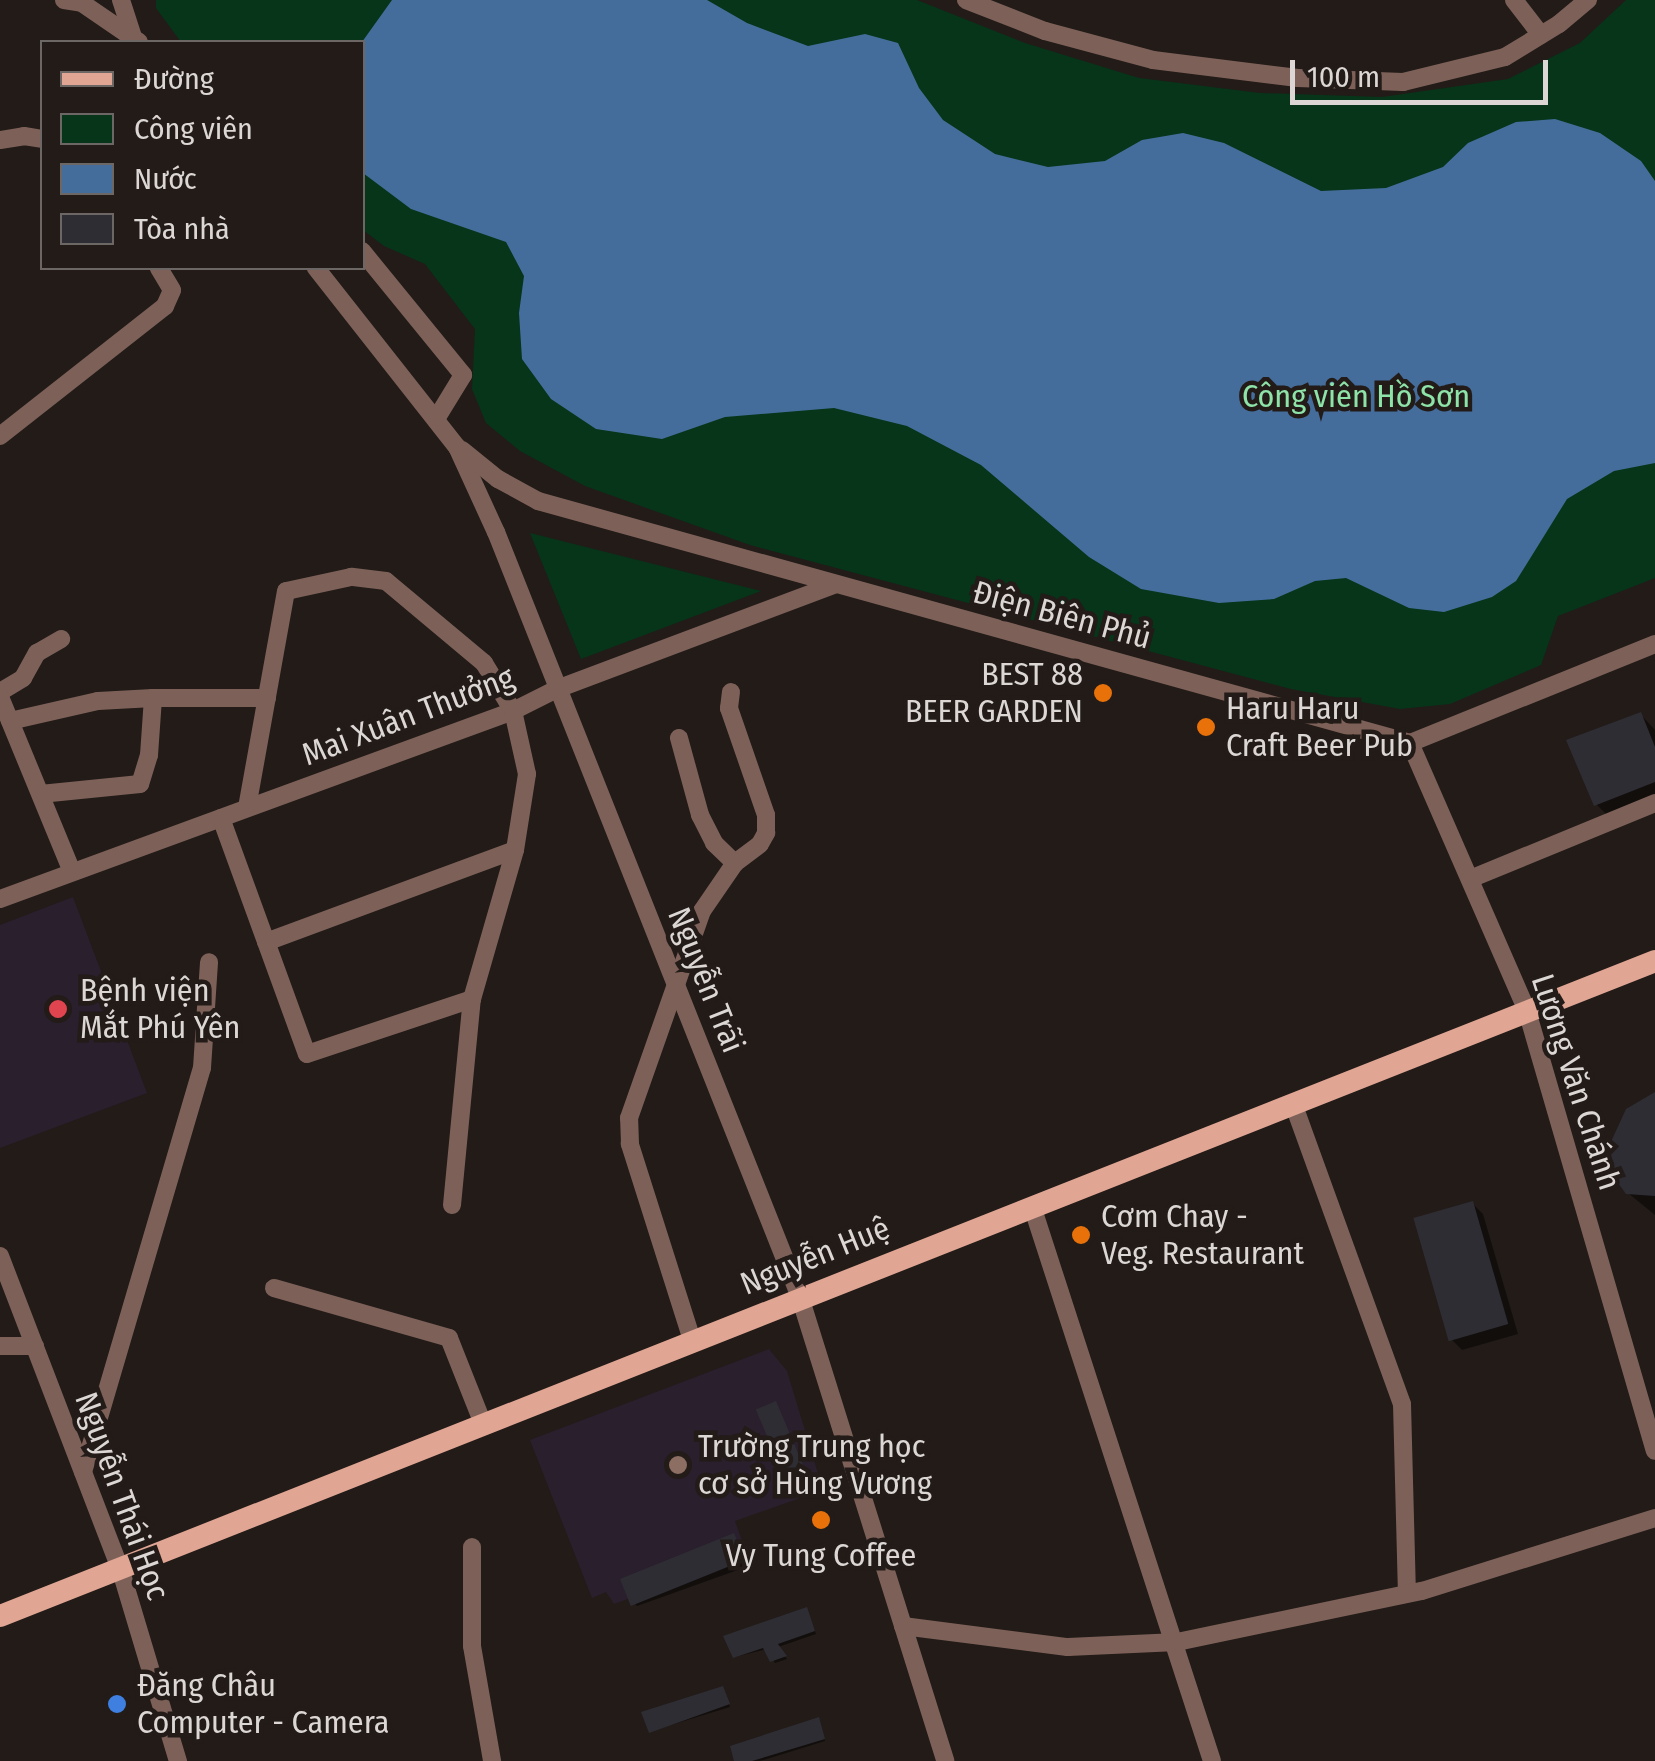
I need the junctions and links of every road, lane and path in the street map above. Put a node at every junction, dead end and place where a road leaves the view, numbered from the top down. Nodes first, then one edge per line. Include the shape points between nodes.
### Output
1 (64, 0) edge
2 (121, 0) edge
3 (966, 0) edge
4 (1514, 0) edge
5 (1588, 0) edge
6 (1541, 34) junction
7 (136, 38) edge
8 (40, 139) edge
9 (0, 140) edge
10 (365, 255) edge
11 (160, 270) edge
12 (318, 270) edge
13 (436, 419) junction
14 (0, 436) edge
15 (457, 446) junction
16 (836, 584) junction
17 (61, 639) dead end
18 (1655, 644) edge
19 (558, 688) junction
20 (3, 692) edge
21 (731, 692) dead end
22 (153, 698) junction
23 (267, 698) junction
24 (513, 711) junction
25 (10, 721) junction
26 (679, 738) dead end
27 (1410, 743) junction
28 (40, 794) junction
29 (1655, 802) edge
30 (248, 808) junction
31 (221, 818) junction
32 (515, 850) junction
33 (735, 863) junction
34 (72, 872) junction
35 (1470, 879) junction
36 (0, 898) edge
37 (266, 942) junction
38 (1655, 961) edge
39 (210, 962) dead end
40 (674, 984) junction
41 (472, 1000) junction
42 (1527, 1011) junction
43 (1293, 1103) junction
44 (452, 1205) dead end
45 (1032, 1206) junction
46 (0, 1256) edge
47 (274, 1288) dead end
48 (800, 1297) junction
49 (692, 1340) junction
50 (0, 1346) edge
51 (34, 1346) junction
52 (483, 1424) junction
53 (1655, 1451) edge
54 (83, 1472) junction
55 (1655, 1518) edge
56 (472, 1548) dead end
57 (120, 1568) junction
58 (1407, 1591) junction
59 (0, 1616) edge
60 (903, 1626) junction
61 (1177, 1642) junction
62 (178, 1761) edge
63 (492, 1761) edge
64 (945, 1761) edge
65 (1212, 1761) edge

1 - 7 street via 82,3
2 - 7 street
3 - 6 street via 1045,32 1153,60 1298,78 1403,82 1505,57
4 - 6 street
5 - 6 street
8 - 9 street
10 - 13 street via 463,376
11 - 14 street via 172,290 165,306
12 - 13 street, Nguyễn Trãi
13 - 15 street, Nguyễn Trãi
15 - 16 street, Điện Biên Phủ via 498,480 538,501
15 - 19 street, Nguyễn Trãi
16 - 19 street, Mai Xuân Thưởng
16 - 27 street, Điện Biên Phủ
17 - 20 street via 37,653 23,678
18 - 27 street
19 - 24 street, Mai Xuân Thưởng
19 - 40 street, Nguyễn Trãi
20 - 25 street
21 - 33 street via 729,708 766,815 760,844
22 - 23 street
22 - 25 street via 98,700
22 - 28 street via 150,755 140,784
23 - 24 street via 286,591 350,576 386,581 419,605 484,663
23 - 30 street
24 - 30 street, Mai Xuân Thưởng
24 - 32 street via 527,774
25 - 28 street
26 - 33 street via 700,815 714,843
27 - 35 street, Lương Văn Chánh
28 - 34 street
29 - 35 street
30 - 31 street, Mai Xuân Thưởng
31 - 34 street, Mai Xuân Thưởng
31 - 37 street
32 - 37 street
32 - 41 street
33 - 40 street via 702,910
34 - 36 street, Mai Xuân Thưởng
35 - 42 street, Lương Văn Chánh
37 - 41 street via 307,1054
38 - 42 main road, Nguyễn Huệ
39 - 54 street via 202,1068
40 - 48 street, Nguyễn Trãi
40 - 49 street via 638,1084 630,1144
41 - 44 street
42 - 43 main road, Nguyễn Huệ
42 - 53 street, Lương Văn Chánh
43 - 45 main road, Nguyễn Huệ
43 - 58 street via 1402,1404
45 - 48 main road, Nguyễn Huệ
45 - 61 street
46 - 51 street, Nguyễn Thái Học
47 - 52 street via 449,1338
48 - 49 main road, Nguyễn Huệ
48 - 60 street, Nguyễn Trãi
49 - 52 main road, Nguyễn Huệ
50 - 51 street
51 - 54 street, Nguyễn Thái Học
52 - 57 main road, Nguyễn Huệ
54 - 57 street, Nguyễn Thái Học
55 - 58 street
56 - 63 street via 472,1646
57 - 59 main road, Nguyễn Huệ
57 - 62 street, Nguyễn Thái Học
58 - 61 street
60 - 61 street via 1068,1647
60 - 64 street, Nguyễn Trãi
61 - 65 street

